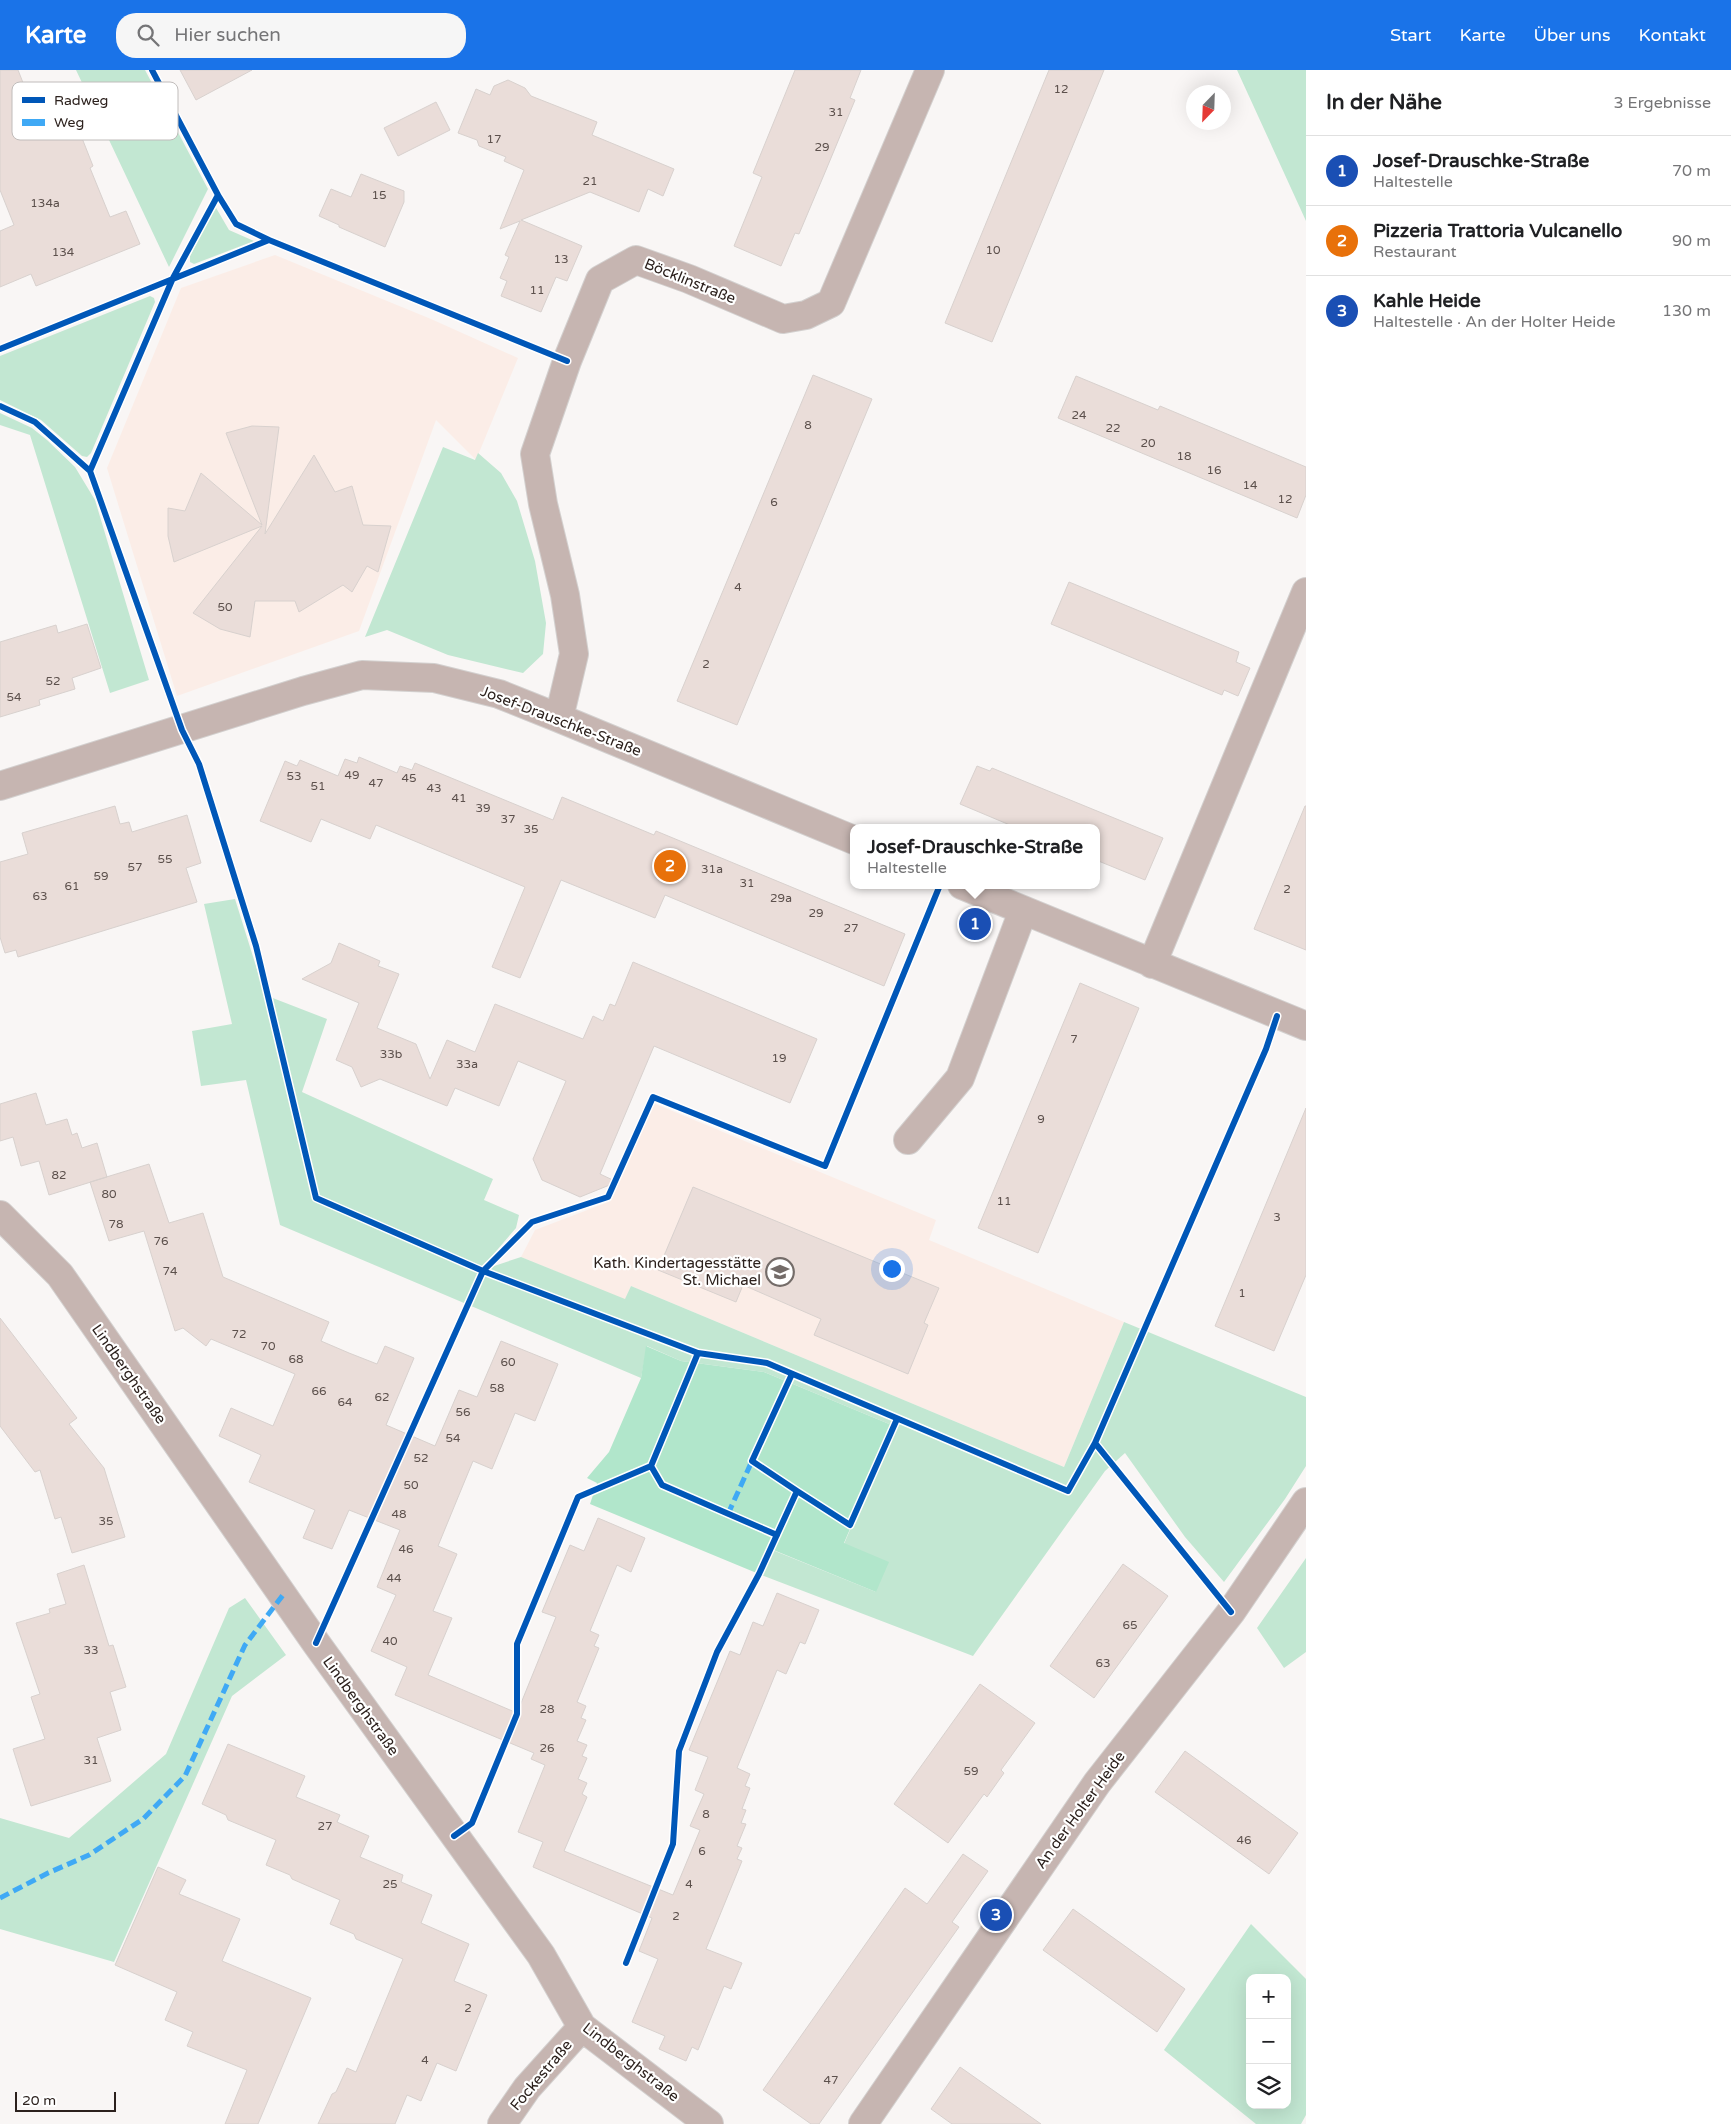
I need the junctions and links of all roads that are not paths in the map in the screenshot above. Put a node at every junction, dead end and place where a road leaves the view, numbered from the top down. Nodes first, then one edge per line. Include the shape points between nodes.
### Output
1 (930, 70) edge
2 (1306, 592) edge
3 (559, 718) junction
4 (0, 786) edge
5 (850, 838) edge
6 (971, 889) edge
7 (1023, 911) junction
8 (1152, 964) junction
9 (1306, 1026) edge
10 (908, 1140) dead end
11 (0, 1215) edge
12 (1306, 1502) edge
13 (582, 2027) junction
14 (502, 2124) edge
15 (710, 2124) edge
16 (863, 2124) edge

1 - 3 street, Böcklinstraße via 831,303 806,315 783,319 636,260 600,280 567,361 535,454 574,654
2 - 8 street
3 - 4 street, Josef-Drauschke-Straße via 499,694 434,678 362,675
3 - 5 street, Josef-Drauschke-Straße
6 - 7 street
7 - 8 street
7 - 10 street via 960,1078
8 - 9 street
11 - 13 street, Lindberghstraße via 60,1275 316,1643 541,1955
12 - 16 street, An der Holter Heide via 1231,1612 1097,1783
13 - 14 street, Fockestraße via 527,2088
13 - 15 street, Lindberghstraße

